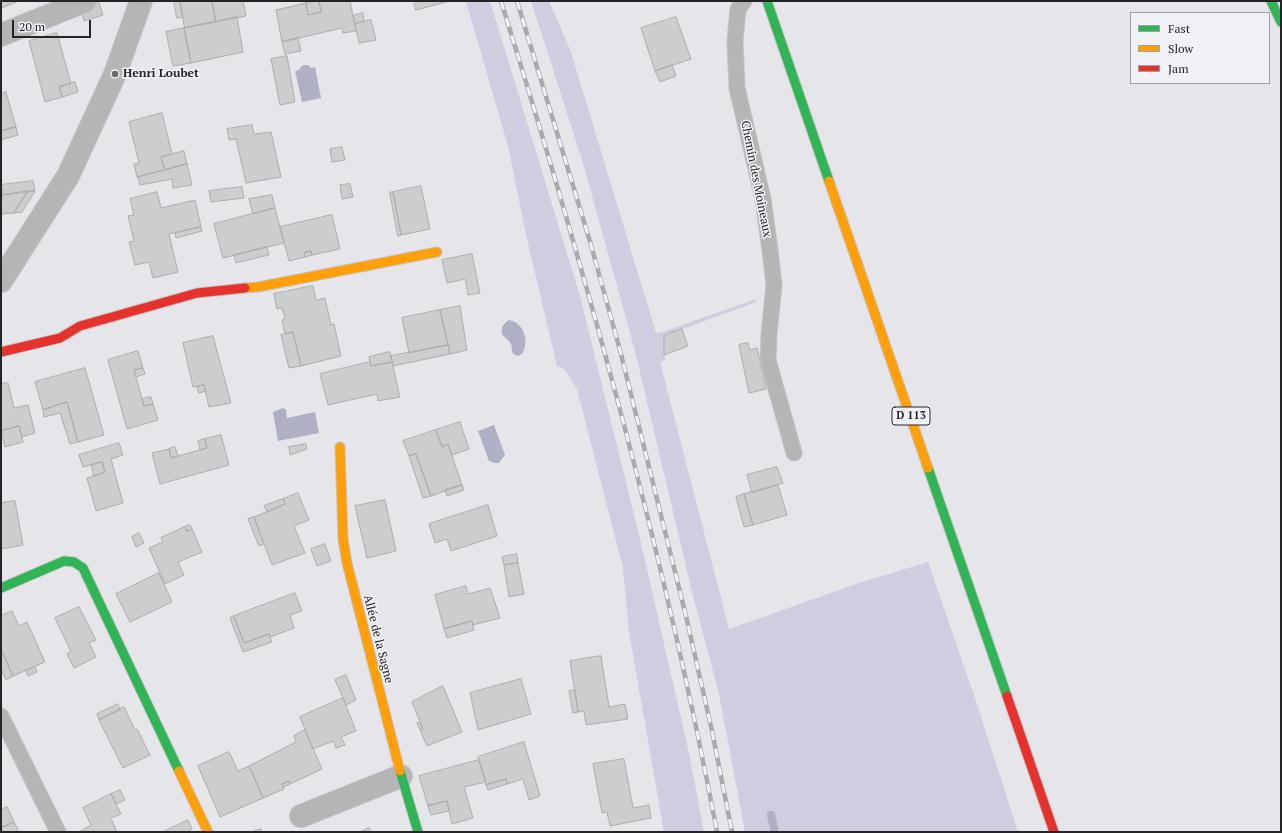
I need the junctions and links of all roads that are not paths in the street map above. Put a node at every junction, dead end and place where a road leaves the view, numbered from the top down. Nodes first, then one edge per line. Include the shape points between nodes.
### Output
1 (85, 1) edge
2 (141, 1) edge
3 (744, 1) edge
4 (767, 1) edge
5 (1271, 1) edge
6 (1281, 22) edge
7 (1, 35) edge
8 (437, 252) dead end
9 (1, 281) edge
10 (1, 352) edge
11 (340, 448) dead end
12 (794, 453) dead end
13 (1, 588) edge
14 (1, 716) edge
15 (401, 776) junction
16 (301, 816) dead end
17 (58, 832) edge
18 (208, 832) edge
19 (418, 832) edge
20 (1054, 832) edge

1 - 7 street
2 - 9 street via 115,74 68,176
3 - 12 lane, Chemin des Moineaux via 738,9 735,41 737,88 763,199 774,285 768,334 768,360
4 - 20 main road, D 113
5 - 6 main road
8 - 10 main road via 258,288 197,293 80,326 60,338
11 - 15 main road, Allée de la Sagne via 343,539 347,563
13 - 18 main road via 64,561 78,563 83,568
14 - 17 lane
15 - 16 street
15 - 19 main road, Allée de la Sagne

